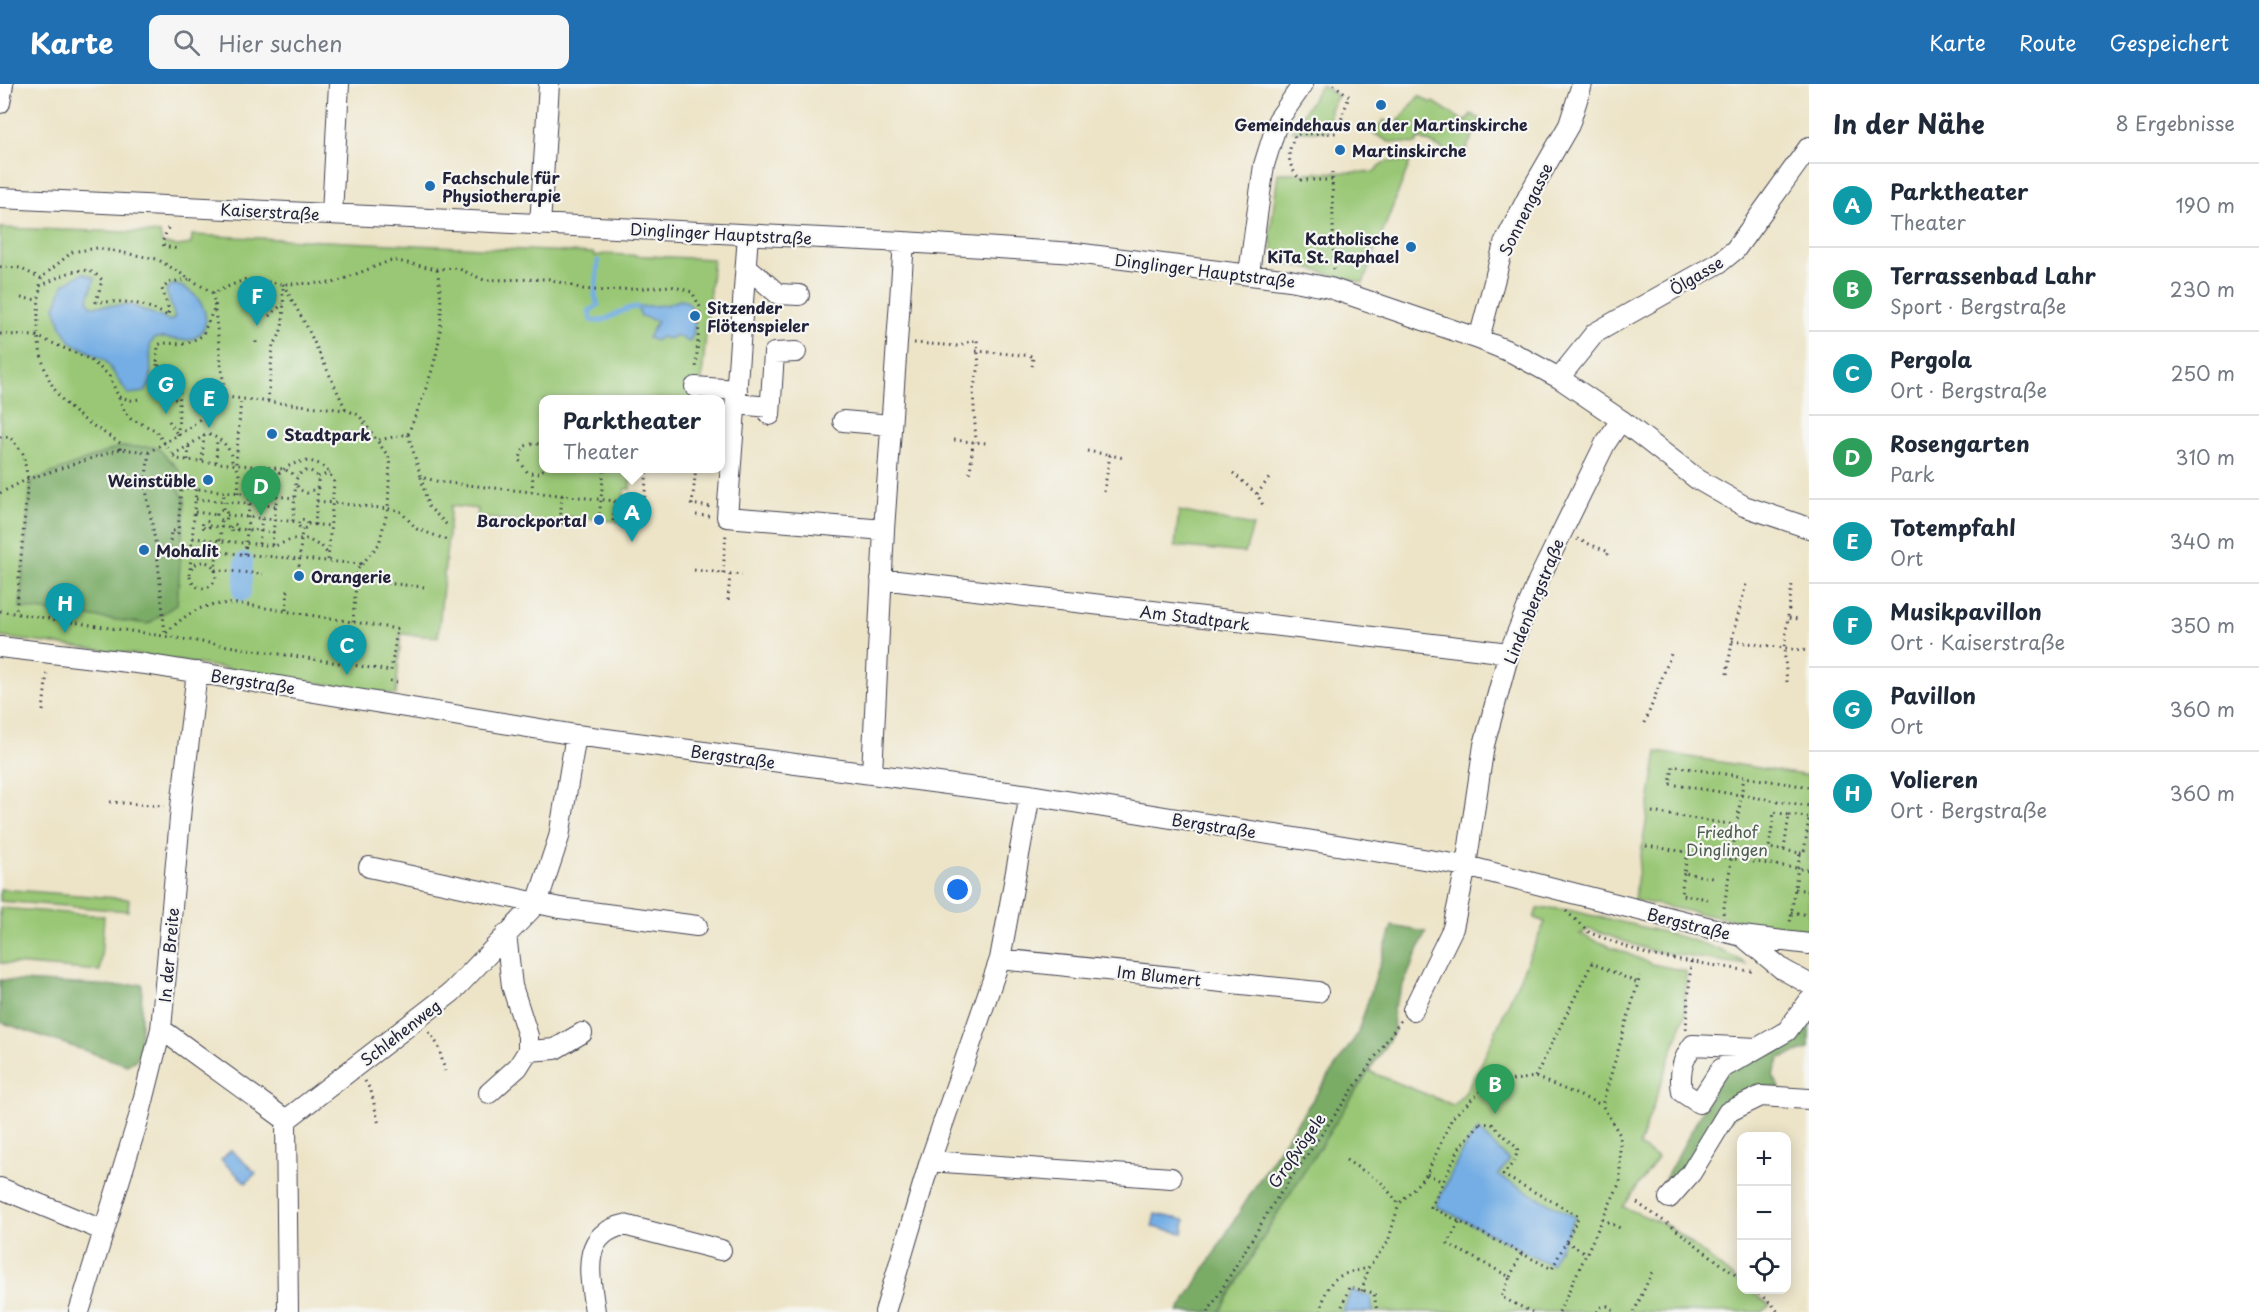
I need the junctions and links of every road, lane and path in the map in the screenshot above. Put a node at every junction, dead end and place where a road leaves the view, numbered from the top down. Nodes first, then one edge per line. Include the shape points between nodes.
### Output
1 (3, 84) edge
2 (339, 84) edge
3 (549, 84) edge
4 (1303, 84) edge
5 (1333, 84) edge
6 (1582, 84) edge
7 (0, 103) edge
8 (1809, 147) edge
9 (1332, 172) dead end
10 (1332, 180) junction
11 (0, 198) edge
12 (332, 214) junction
13 (540, 225) junction
14 (168, 228) dead end
15 (748, 235) junction
16 (904, 242) junction
17 (178, 249) dead end
18 (746, 266) junction
19 (0, 267) edge
20 (437, 268) junction
21 (1249, 273) junction
22 (41, 278) junction
23 (192, 278) junction
24 (283, 284) junction
25 (40, 286) junction
26 (1330, 288) junction
27 (213, 292) junction
28 (799, 295) dead end
29 (21, 298) dead end
30 (39, 300) junction
31 (216, 304) junction
32 (283, 304) junction
33 (269, 316) dead end
34 (0, 334) edge
35 (36, 336) junction
36 (1479, 339) junction
37 (897, 342) junction
38 (976, 351) junction
39 (796, 352) dead end
40 (157, 364) junction
41 (1032, 369) dead end
42 (1559, 378) junction
43 (175, 379) junction
44 (157, 385) dead end
45 (695, 387) joint
46 (119, 397) junction
47 (225, 397) junction
48 (736, 397) junction
49 (142, 399) dead end
50 (241, 399) junction
51 (180, 400) junction
52 (268, 401) junction
53 (346, 410) junction
54 (1621, 420) junction
55 (169, 421) dead end
56 (843, 421) dead end
57 (891, 425) junction
58 (408, 434) junction
59 (178, 435) junction
60 (204, 435) junction
61 (0, 437) edge
62 (217, 438) junction
63 (379, 440) junction
64 (954, 440) dead end
65 (974, 442) junction
66 (987, 443) dead end
67 (189, 444) junction
68 (539, 445) edge
69 (165, 446) junction
70 (120, 449) junction
71 (1087, 451) dead end
72 (149, 453) junction
73 (172, 455) junction
74 (1110, 455) junction
75 (1124, 458) dead end
76 (188, 460) junction
77 (308, 460) junction
78 (202, 461) junction
79 (216, 462) junction
80 (234, 464) junction
81 (284, 469) junction
82 (308, 470) junction
83 (539, 471) edge
84 (330, 473) junction
85 (604, 473) edge
86 (647, 473) edge
87 (695, 473) edge
88 (970, 473) dead end
89 (1233, 473) dead end
90 (533, 474) junction
91 (233, 475) dead end
92 (239, 476) junction
93 (297, 476) junction
94 (318, 477) junction
95 (421, 477) junction
96 (1270, 477) dead end
97 (28, 479) junction
98 (145, 484) junction
99 (296, 484) junction
100 (319, 485) junction
101 (181, 488) junction
102 (196, 489) junction
103 (224, 492) junction
104 (532, 492) junction
105 (1104, 492) dead end
106 (0, 493) edge
107 (238, 493) junction
108 (250, 494) junction
109 (1257, 494) junction
110 (562, 495) junction
111 (277, 496) junction
112 (295, 498) junction
113 (196, 499) junction
114 (601, 499) junction
115 (223, 501) junction
116 (317, 501) junction
117 (615, 501) junction
118 (333, 503) junction
119 (249, 504) junction
120 (276, 506) junction
121 (713, 507) dead end
122 (1264, 507) dead end
123 (388, 508) junction
124 (223, 509) junction
125 (195, 512) junction
126 (696, 514) dead end
127 (217, 515) junction
128 (227, 515) junction
129 (712, 516) dead end
130 (248, 517) junction
131 (262, 518) junction
132 (222, 520) junction
133 (274, 520) junction
134 (599, 520) dead end
135 (613, 521) dead end
136 (293, 522) junction
137 (299, 522) junction
138 (308, 524) junction
139 (568, 524) dead end
140 (194, 525) junction
141 (315, 525) junction
142 (331, 526) junction
143 (221, 527) junction
144 (449, 527) dead end
145 (302, 528) junction
146 (1809, 528) edge
147 (247, 529) junction
148 (884, 530) junction
149 (261, 531) junction
150 (274, 532) junction
151 (1562, 532) junction
152 (193, 538) junction
153 (302, 538) junction
154 (220, 540) junction
155 (448, 540) dead end
156 (725, 541) dead end
157 (246, 543) junction
158 (259, 544) junction
159 (272, 545) junction
160 (192, 550) junction
161 (157, 552) junction
162 (218, 552) junction
163 (169, 553) junction
164 (245, 554) junction
165 (191, 555) junction
166 (329, 555) junction
167 (1607, 556) dead end
168 (300, 559) junction
169 (328, 561) junction
170 (362, 564) junction
171 (299, 566) dead end
172 (216, 570) junction
173 (694, 570) dead end
174 (190, 571) junction
175 (723, 573) junction
176 (263, 574) dead end
177 (730, 574) junction
178 (742, 575) dead end
179 (881, 579) junction
180 (357, 580) junction
181 (1746, 584) dead end
182 (1792, 584) dead end
183 (424, 586) dead end
184 (292, 591) dead end
185 (728, 600) dead end
186 (286, 610) junction
187 (0, 611) edge
188 (16, 613) junction
189 (1788, 618) junction
190 (1799, 619) dead end
191 (353, 622) junction
192 (165, 634) junction
193 (1732, 641) junction
194 (0, 647) edge
195 (1784, 648) junction
196 (1809, 651) edge
197 (1509, 653) junction
198 (1671, 654) dead end
199 (48, 670) dead end
200 (197, 672) junction
201 (1727, 674) dead end
202 (390, 681) dead end
203 (397, 682) dead end
204 (1787, 682) dead end
205 (44, 711) dead end
206 (1646, 723) dead end
207 (576, 735) junction
208 (873, 773) junction
209 (1744, 777) junction
210 (1809, 787) edge
211 (1030, 795) junction
212 (1741, 795) junction
213 (110, 802) dead end
214 (1809, 806) edge
215 (181, 807) junction
216 (1652, 812) dead end
217 (1789, 814) junction
218 (1809, 817) edge
219 (1736, 825) junction
220 (1646, 846) dead end
221 (1784, 850) junction
222 (1688, 852) junction
223 (1802, 853) junction
224 (1809, 854) edge
225 (1731, 859) junction
226 (1466, 866) junction
227 (369, 867) dead end
228 (1798, 868) junction
229 (1809, 870) edge
230 (1684, 873) junction
231 (1712, 878) dead end
232 (1795, 889) junction
233 (1809, 891) edge
234 (1709, 899) dead end
235 (537, 903) junction
236 (1791, 912) junction
237 (1809, 915) edge
238 (1790, 923) dead end
239 (697, 926) dead end
240 (1720, 931) junction
241 (1590, 933) dead end
242 (506, 934) junction
243 (1742, 936) junction
244 (1809, 944) edge
245 (1649, 955) junction
246 (1000, 959) junction
247 (1647, 961) dead end
248 (1691, 962) junction
249 (1782, 969) junction
250 (1640, 976) dead end
251 (1638, 983) junction
252 (1809, 984) edge
253 (1318, 992) dead end
254 (1809, 1001) edge
255 (1413, 1010) joint
256 (419, 1017) junction
257 (161, 1029) junction
258 (582, 1033) dead end
259 (1693, 1045) junction
260 (1757, 1048) junction
261 (528, 1051) junction
262 (357, 1065) junction
263 (445, 1071) dead end
264 (1535, 1077) junction
265 (489, 1093) dead end
266 (1809, 1100) edge
267 (1602, 1105) junction
268 (286, 1120) junction
269 (379, 1125) dead end
270 (1346, 1160) dead end
271 (930, 1161) junction
272 (1427, 1174) junction
273 (1171, 1178) dead end
274 (1443, 1182) junction
275 (0, 1188) edge
276 (1669, 1198) dead end
277 (1637, 1203) dead end
278 (1399, 1204) junction
279 (1602, 1219) junction
280 (1459, 1222) junction
281 (1622, 1229) dead end
282 (102, 1230) junction
283 (1566, 1242) junction
284 (721, 1250) dead end
285 (1587, 1253) junction
286 (1521, 1254) junction
287 (1368, 1268) junction
288 (1652, 1272) dead end
289 (1510, 1276) junction
290 (1737, 1276) edge
291 (1362, 1291) junction
292 (1759, 1294) edge
293 (1532, 1311) edge
294 (79, 1312) edge
295 (288, 1312) edge
296 (595, 1312) edge
297 (885, 1312) edge
298 (1208, 1312) edge
299 (1321, 1312) edge
300 (1340, 1312) edge
301 (1377, 1312) edge
302 (1559, 1312) edge
303 (1597, 1312) edge
304 (1616, 1312) edge
305 (1634, 1312) edge
306 (1778, 1312) edge

1 - 7 street
2 - 12 street
3 - 13 street
4 - 21 street via 1278,120 1264,165
5 - 10 path via 1349,96 1336,133 1296,134 1289,155 1290,168 1300,180
6 - 36 street, Sonnengasse via 1569,125 1504,244
8 - 42 street, Ölgasse via 1735,250 1719,263 1595,333
9 - 10 path
10 - 26 path via 1334,275
11 - 12 street, Kaiserstraße
12 - 13 street, Kaiserstraße
13 - 15 street, Dinglinger Hauptstraße
14 - 17 path via 162,243
15 - 16 street, Dinglinger Hauptstraße
15 - 18 street
16 - 21 street, Dinglinger Hauptstraße via 1075,253
16 - 37 street
18 - 28 street via 778,294
18 - 48 street
19 - 22 path via 19,268
20 - 24 path via 392,260 333,283
20 - 45 path via 457,268 484,280 549,279 604,291 671,286 692,292 700,307
20 - 58 path via 441,344
21 - 26 street, Dinglinger Hauptstraße
22 - 23 path via 72,252 97,249 157,259
22 - 25 path
23 - 25 path via 170,282 162,289 168,316 128,300 96,302 102,280 95,272 81,268
23 - 27 path
24 - 27 path via 246,279
24 - 32 path
24 - 53 path
25 - 30 path
26 - 36 street, Dinglinger Hauptstraße
27 - 31 path
29 - 30 path
30 - 35 path
31 - 40 path via 202,336 186,344 158,345
31 - 47 path via 216,339
32 - 33 path
32 - 52 path via 279,338 273,345
34 - 35 path
35 - 46 path via 89,359 110,375
35 - 70 path via 54,387 64,402 120,443
36 - 42 street, Dinglinger Hauptstraße
37 - 38 path via 959,346 977,339
37 - 57 street
38 - 41 path via 1033,356
38 - 65 path via 979,367 973,390
39 - 48 street via 774,353 770,411
40 - 43 path
40 - 44 path
42 - 54 street, Dinglinger Hauptstraße
43 - 51 path via 180,384
43 - 51 path via 160,393
45 - 48 street
46 - 49 path
46 - 69 path via 130,419 155,430
47 - 50 path
47 - 59 path
48 - 148 street via 727,517
50 - 52 path
50 - 80 path
51 - 59 path
52 - 53 path
53 - 63 path via 359,415
54 - 146 street, Dinglinger Hauptstraße via 1697,479 1744,506
54 - 151 street, Lindenbergstraße
55 - 59 path
56 - 57 street
57 - 148 street
58 - 63 path
58 - 95 path
59 - 69 path
60 - 62 path
60 - 67 path
60 - 78 path
61 - 97 path via 10,437 23,454
62 - 79 path
62 - 80 path via 232,455
63 - 123 path via 390,459
64 - 65 path
65 - 66 path
65 - 88 path
67 - 73 path
67 - 76 path
68 - 90 path via 530,444 519,455 524,470
69 - 72 path
69 - 73 path
70 - 72 path
70 - 97 path
71 - 74 path
72 - 98 path
73 - 76 path
74 - 75 path
74 - 105 path
76 - 78 path
77 - 81 path via 294,462
77 - 82 path
77 - 84 path via 321,464
78 - 79 path
79 - 80 path
80 - 81 path
80 - 92 path
81 - 93 path
81 - 111 path via 279,473
82 - 93 path
82 - 94 path
83 - 90 path
84 - 94 path
84 - 118 path via 334,482
85 - 114 path
86 - 117 path via 644,504
87 - 121 path via 691,504
89 - 109 path
90 - 104 path
91 - 92 path
92 - 107 path
93 - 99 path
94 - 100 path
95 - 104 path
95 - 144 path via 428,506
96 - 109 path
97 - 106 path
97 - 188 path
98 - 101 path
98 - 161 path
99 - 100 path via 307,493
99 - 112 path
100 - 116 path
101 - 102 path
101 - 163 path via 178,532 171,531
102 - 103 path
102 - 113 path
103 - 107 path
103 - 115 path
104 - 110 path
107 - 108 path
108 - 111 path
108 - 119 path
109 - 122 path
110 - 114 path
110 - 139 path via 560,523
111 - 112 path
111 - 120 path
112 - 136 path
113 - 115 path
113 - 125 path
114 - 117 path
114 - 134 path
115 - 119 path
115 - 124 path
116 - 118 path
116 - 141 path
117 - 135 path
118 - 123 path
118 - 142 path
119 - 120 path
119 - 130 path
120 - 133 path
123 - 155 path via 399,510 417,529
123 - 170 path via 379,544
124 - 127 path
124 - 128 path
125 - 127 path
125 - 140 path
126 - 129 path
127 - 132 path
128 - 130 path
128 - 132 path
130 - 131 path
130 - 147 path
131 - 133 path
131 - 149 path
132 - 143 path
133 - 136 path
133 - 150 path
136 - 137 path
137 - 138 path via 304,519
137 - 145 path
138 - 141 path
138 - 145 path
140 - 143 path via 207,522 209,526
140 - 152 path
141 - 142 path
142 - 166 path
143 - 147 path via 234,532
143 - 154 path
145 - 153 path
147 - 149 path
147 - 157 path
148 - 179 street
149 - 150 path
149 - 158 path
150 - 159 path
151 - 167 path via 1608,552
151 - 197 street, Lindenbergstraße
152 - 154 path
152 - 160 path
153 - 159 path
153 - 166 path via 314,542
153 - 168 path
154 - 157 path
156 - 175 path
157 - 158 path
157 - 164 path
158 - 159 path
160 - 162 path
160 - 165 path
161 - 163 path
161 - 192 path
162 - 164 path
162 - 172 path
163 - 165 path
164 - 168 path
165 - 174 path
166 - 169 path
168 - 169 path
168 - 171 path
169 - 170 path
170 - 180 path
172 - 174 path via 204,562 195,564
172 - 174 path via 214,582 203,589 192,583
172 - 176 path
173 - 175 path
175 - 177 path
177 - 178 path
177 - 185 path
179 - 197 street, Am Stadtpark
179 - 208 street
180 - 183 path
180 - 191 path
181 - 193 path
182 - 189 path
184 - 186 path via 288,591
186 - 191 path
186 - 192 path via 219,603 185,615
187 - 188 path
188 - 192 path
189 - 190 path
189 - 195 path
191 - 192 path via 397,629 391,672
193 - 195 path
193 - 201 path
194 - 200 street, Bergstraße
195 - 196 path
195 - 204 path
197 - 226 street, Lindenbergstraße via 1484,745
198 - 206 path
199 - 205 path
200 - 207 street, Bergstraße
200 - 215 street, In der Breite
202 - 203 path
207 - 208 street, Bergstraße
207 - 235 street, Schlehenweg via 559,837
208 - 211 street, Bergstraße
209 - 210 path
209 - 212 path
209 - 212 path via 1673,766 1671,775 1670,784
211 - 226 street, Bergstraße
211 - 246 street
212 - 214 path
212 - 219 path
213 - 215 path
215 - 257 street, In der Breite
216 - 219 path
217 - 218 path
217 - 221 path
217 - 221 path via 1774,812 1769,848
218 - 223 path
219 - 225 path
220 - 222 path
221 - 223 path
222 - 225 path
222 - 230 path
223 - 224 path
223 - 228 path
225 - 228 path
225 - 240 path
226 - 240 street, Bergstraße
226 - 255 street via 1453,928
227 - 235 street
228 - 229 path
228 - 232 path
230 - 231 path
230 - 234 path via 1681,895
232 - 233 path
232 - 236 path
235 - 239 street
235 - 242 street, Schlehenweg
236 - 237 path
236 - 238 path
240 - 243 street, Bergstraße
241 - 245 path
242 - 256 street, Schlehenweg via 452,992
242 - 261 street via 512,986 528,1036
243 - 244 street, Bergstraße
243 - 249 street
245 - 247 path
245 - 248 path
246 - 253 street, Im Blumert
246 - 271 street
248 - 249 path via 1766,974
248 - 259 path via 1684,1035
249 - 252 street
250 - 251 path
251 - 264 path via 1592,963
251 - 267 path
254 - 260 street via 1787,1031
255 - 298 path, Großvögele via 1397,1023 1273,1204
256 - 262 street, Schlehenweg
256 - 263 path via 438,1045
257 - 268 street
257 - 282 street, In der Breite via 139,1117
258 - 261 street via 555,1049
259 - 260 street
259 - 260 street via 1683,1059 1680,1078 1682,1092 1699,1103 1721,1069
261 - 265 street via 518,1067
262 - 268 street, Schlehenweg
262 - 269 path via 371,1091
264 - 267 path
264 - 272 path via 1488,1084 1452,1118
266 - 276 street via 1761,1096 1728,1112 1691,1173
267 - 279 path via 1620,1135 1620,1182
268 - 295 street
270 - 278 path via 1381,1182
271 - 273 street
271 - 297 street
272 - 274 path
272 - 278 path
274 - 280 path via 1431,1208
274 - 283 path via 1460,1147 1480,1123 1492,1124 1518,1149 1503,1175 1579,1216
275 - 282 street
277 - 290 path
278 - 287 path via 1388,1242
279 - 281 path
279 - 285 path
280 - 286 path
280 - 289 path via 1448,1244
282 - 294 street, In der Breite
283 - 285 path
283 - 286 path via 1552,1269
284 - 296 street via 624,1225 609,1228 596,1242 589,1264
285 - 302 path
286 - 289 path
287 - 291 path
287 - 299 path via 1339,1274 1326,1290
288 - 305 path
289 - 293 path via 1501,1297
291 - 300 path via 1348,1287
291 - 301 path via 1374,1293
292 - 306 path
303 - 304 path via 1608,1306

